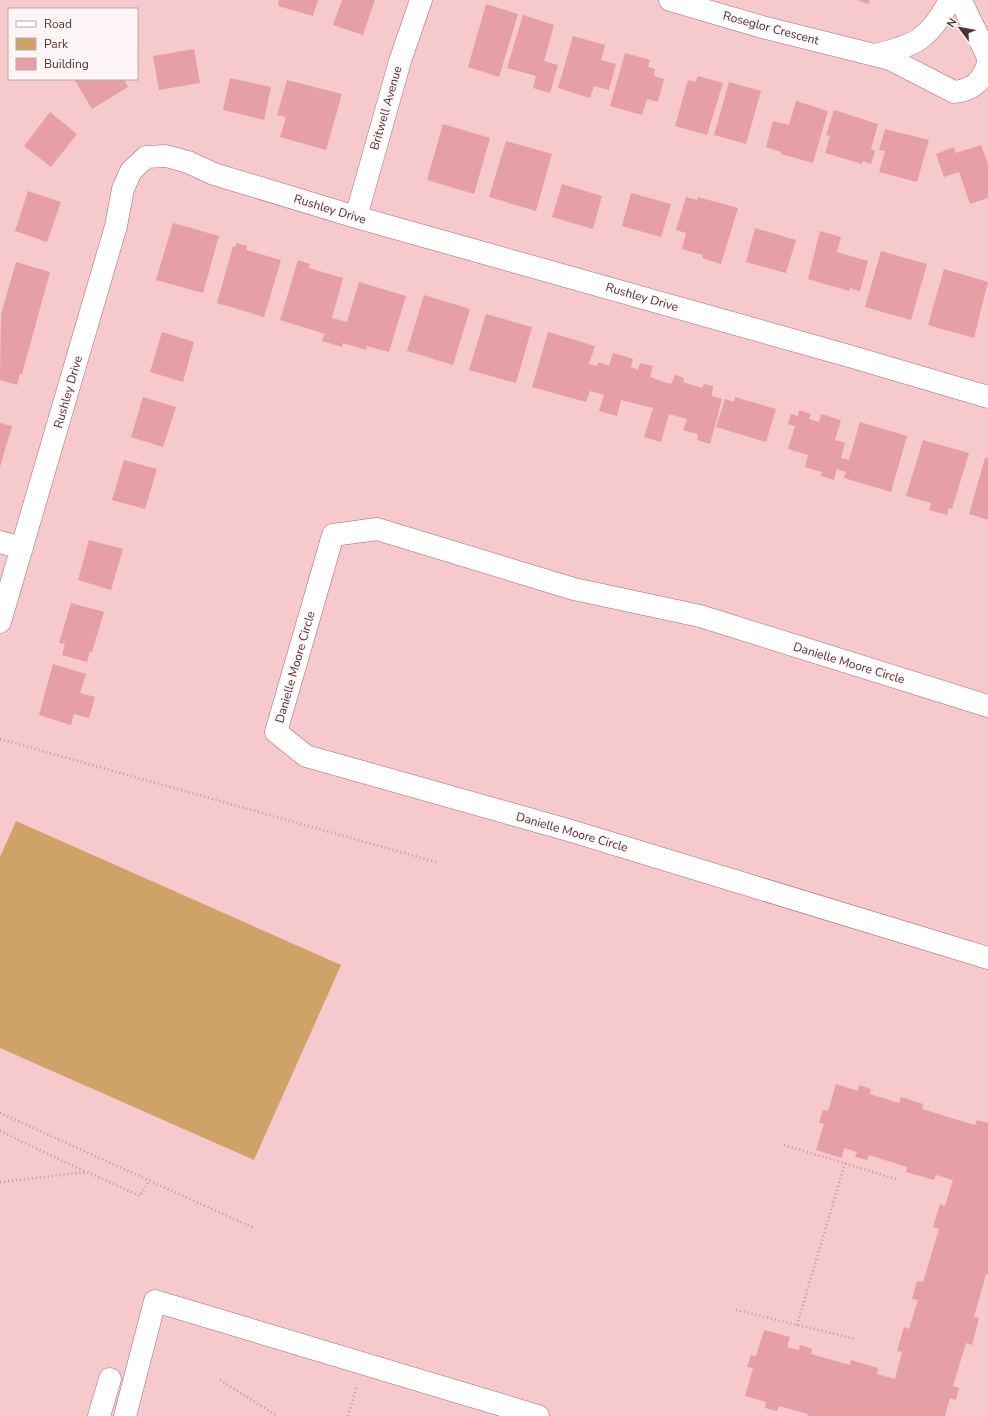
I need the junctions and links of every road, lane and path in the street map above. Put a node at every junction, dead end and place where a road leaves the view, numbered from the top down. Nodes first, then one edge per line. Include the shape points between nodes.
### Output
1 (420, 0) edge
2 (670, 0) edge
3 (950, 0) edge
4 (961, 0) edge
5 (872, 55) junction
6 (988, 58) edge
7 (988, 63) edge
8 (356, 217) junction
9 (988, 397) edge
10 (0, 542) edge
11 (22, 548) junction
12 (0, 622) edge
13 (988, 706) edge
14 (0, 739) edge
15 (436, 862) dead end
16 (988, 957) edge
17 (0, 1113) edge
18 (0, 1131) edge
19 (784, 1145) dead end
20 (844, 1163) junction
21 (87, 1172) junction
22 (896, 1179) dead end
23 (148, 1181) junction
24 (0, 1182) edge
25 (254, 1228) dead end
26 (736, 1310) dead end
27 (797, 1325) junction
28 (855, 1340) dead end
29 (363, 1363) junction
30 (110, 1379) dead end
31 (220, 1380) dead end
32 (99, 1416) edge
33 (125, 1416) edge
34 (277, 1416) edge
35 (348, 1416) edge
36 (538, 1416) edge

1 - 8 street, Britwell Avenue via 400,60
2 - 5 street, Roseglor Crescent
3 - 5 street, Roseglor Crescent via 938,22 921,39 900,50
4 - 6 street
5 - 7 street, Roseglor Crescent via 890,59 954,92 965,91 978,83
8 - 9 street, Rushley Drive
8 - 11 street, Rushley Drive via 214,174 188,162 166,156 146,157 131,171 123,189 116,226
10 - 11 street
11 - 12 street, Rushley Drive
13 - 16 street, Danielle Moore Circle via 700,616 574,589 377,529 333,535 276,732 306,756 568,830
14 - 15 path
17 - 23 path
18 - 21 path
19 - 20 path
20 - 22 path
20 - 27 path
21 - 23 path via 140,1196
21 - 24 path
23 - 25 path
26 - 27 path
27 - 28 path
29 - 33 street via 155,1301
29 - 35 path
29 - 36 street
30 - 32 street
31 - 34 path

